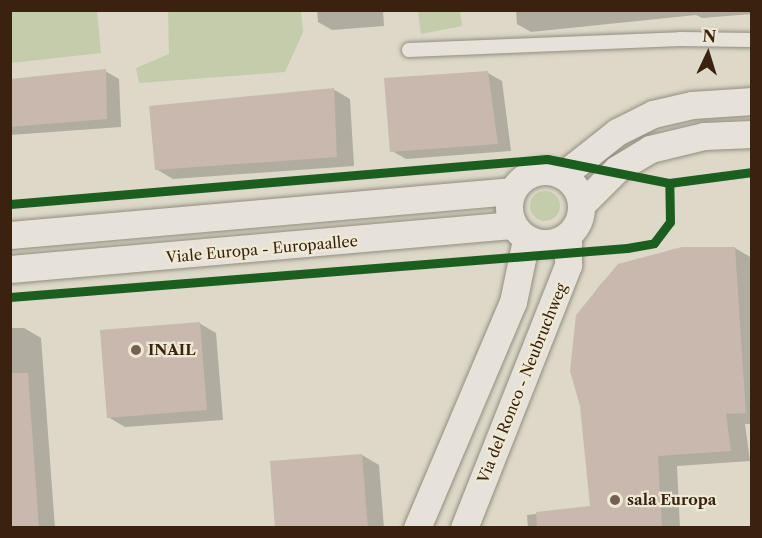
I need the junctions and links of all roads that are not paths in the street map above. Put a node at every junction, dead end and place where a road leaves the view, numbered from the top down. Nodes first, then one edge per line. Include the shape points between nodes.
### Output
1 (752, 40) edge
2 (409, 50) dead end
3 (752, 100) edge
4 (752, 134) edge
5 (564, 174) junction
6 (512, 191) junction
7 (582, 204) junction
8 (519, 232) junction
9 (10, 235) edge
10 (568, 236) junction
11 (10, 269) edge
12 (417, 528) edge
13 (464, 528) edge

1 - 2 lane via 680,39
3 - 5 street via 692,105 653,114 617,132
4 - 7 street via 704,136 650,149 618,169
5 - 6 street via 545,171 525,176
5 - 7 street via 576,186
6 - 8 street via 509,208
6 - 9 street
7 - 10 street via 579,223
8 - 10 street, Viale Europa - Europaallee via 548,244
8 - 11 street, Viale Europa - Europaallee
8 - 12 street via 513,302
10 - 13 street, Via del Ronco - Neubruchweg via 568,265

